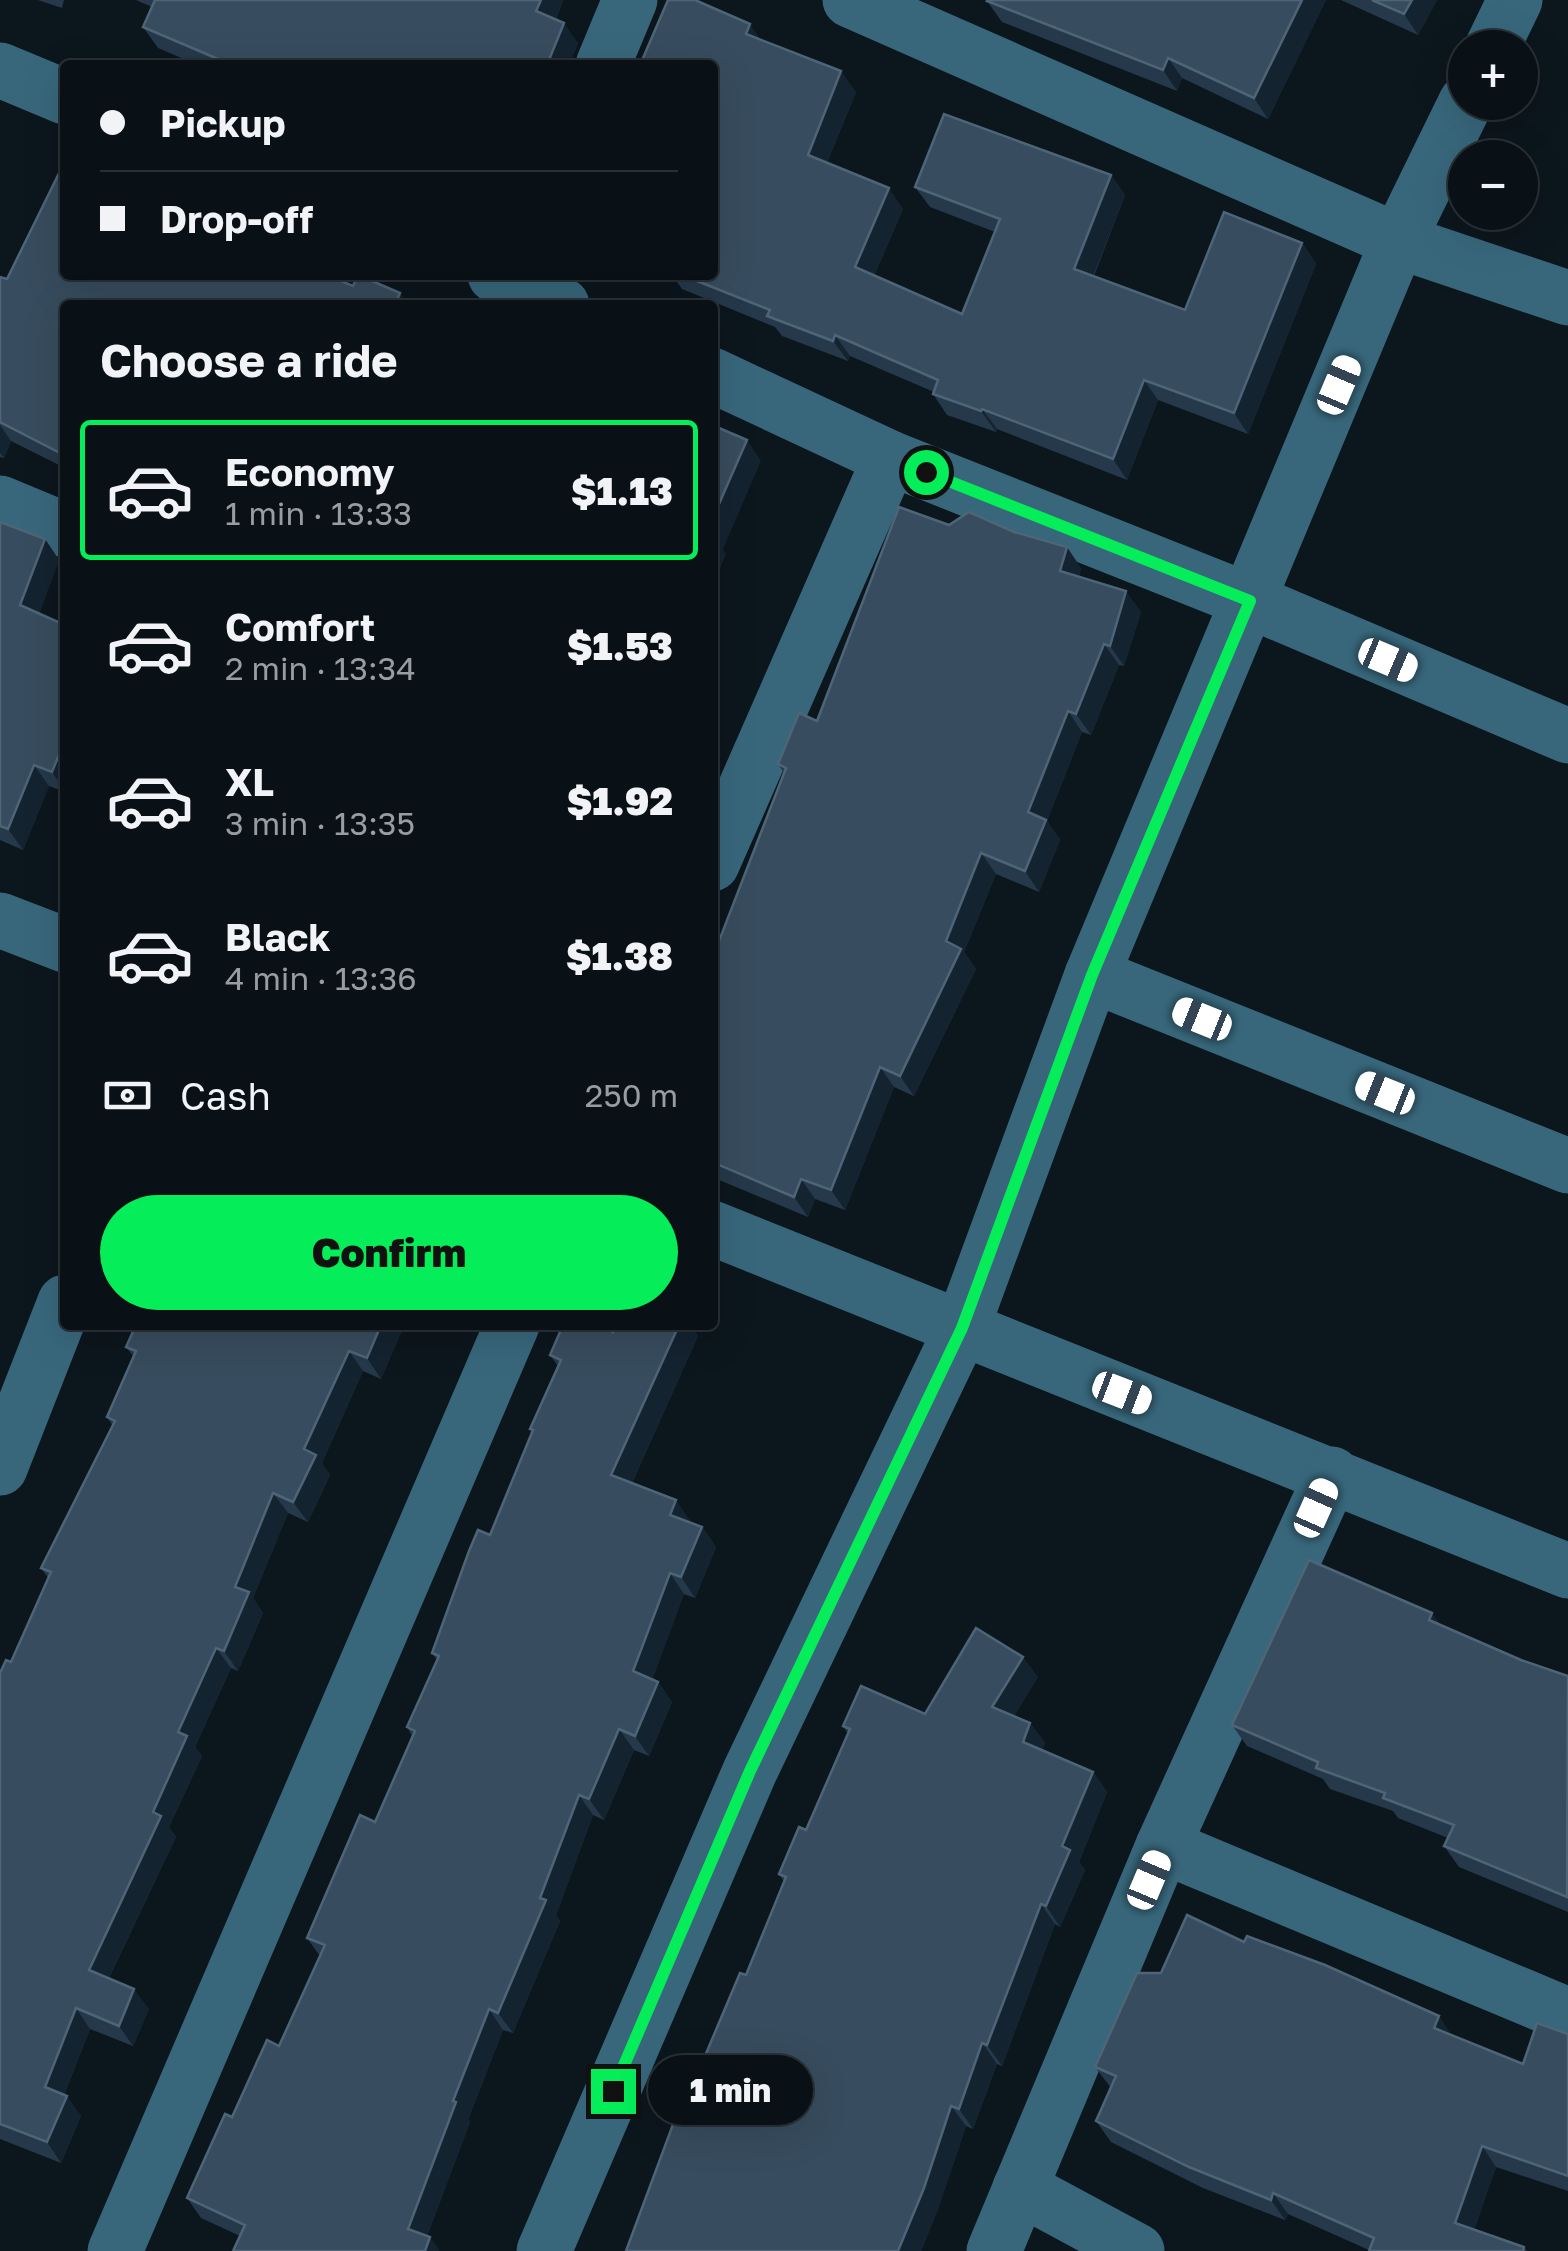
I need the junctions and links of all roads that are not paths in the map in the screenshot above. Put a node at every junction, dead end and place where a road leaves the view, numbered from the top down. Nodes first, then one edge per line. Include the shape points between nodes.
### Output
1 (630, 0) edge
2 (850, 0) edge
3 (1516, 0) edge
4 (1501, 30) edge
5 (605, 60) edge
6 (0, 70) edge
7 (60, 95) edge
8 (1457, 120) edge
9 (1398, 241) junction
10 (506, 284) edge
11 (1568, 298) edge
12 (549, 300) edge
13 (718, 378) edge
14 (890, 458) junction
15 (0, 503) edge
16 (60, 528) edge
17 (1250, 601) junction
18 (1568, 736) edge
19 (718, 850) edge
20 (0, 920) edge
21 (60, 943) edge
22 (1092, 975) junction
23 (1568, 1166) edge
24 (718, 1230) edge
25 (60, 1315) edge
26 (962, 1328) junction
27 (510, 1330) edge
28 (0, 1468) edge
29 (1332, 1474) junction
30 (1568, 1571) edge
31 (1163, 1846) junction
32 (1568, 2015) edge
33 (1020, 2188) junction
34 (120, 2249) edge
35 (544, 2251) edge
36 (994, 2251) edge
37 (1137, 2251) edge

1 - 5 street
2 - 9 street
3 - 4 street
6 - 7 street
8 - 9 street
9 - 11 street
9 - 17 street
10 - 12 street
13 - 14 street
14 - 17 street
14 - 19 street
15 - 16 street
17 - 18 street
17 - 22 street
20 - 21 street
22 - 23 street
22 - 26 street
24 - 26 street
25 - 28 street
26 - 29 street
26 - 35 street via 750,1771
27 - 34 street
29 - 30 street
29 - 31 street
31 - 32 street
31 - 33 street
33 - 36 street
33 - 37 street

